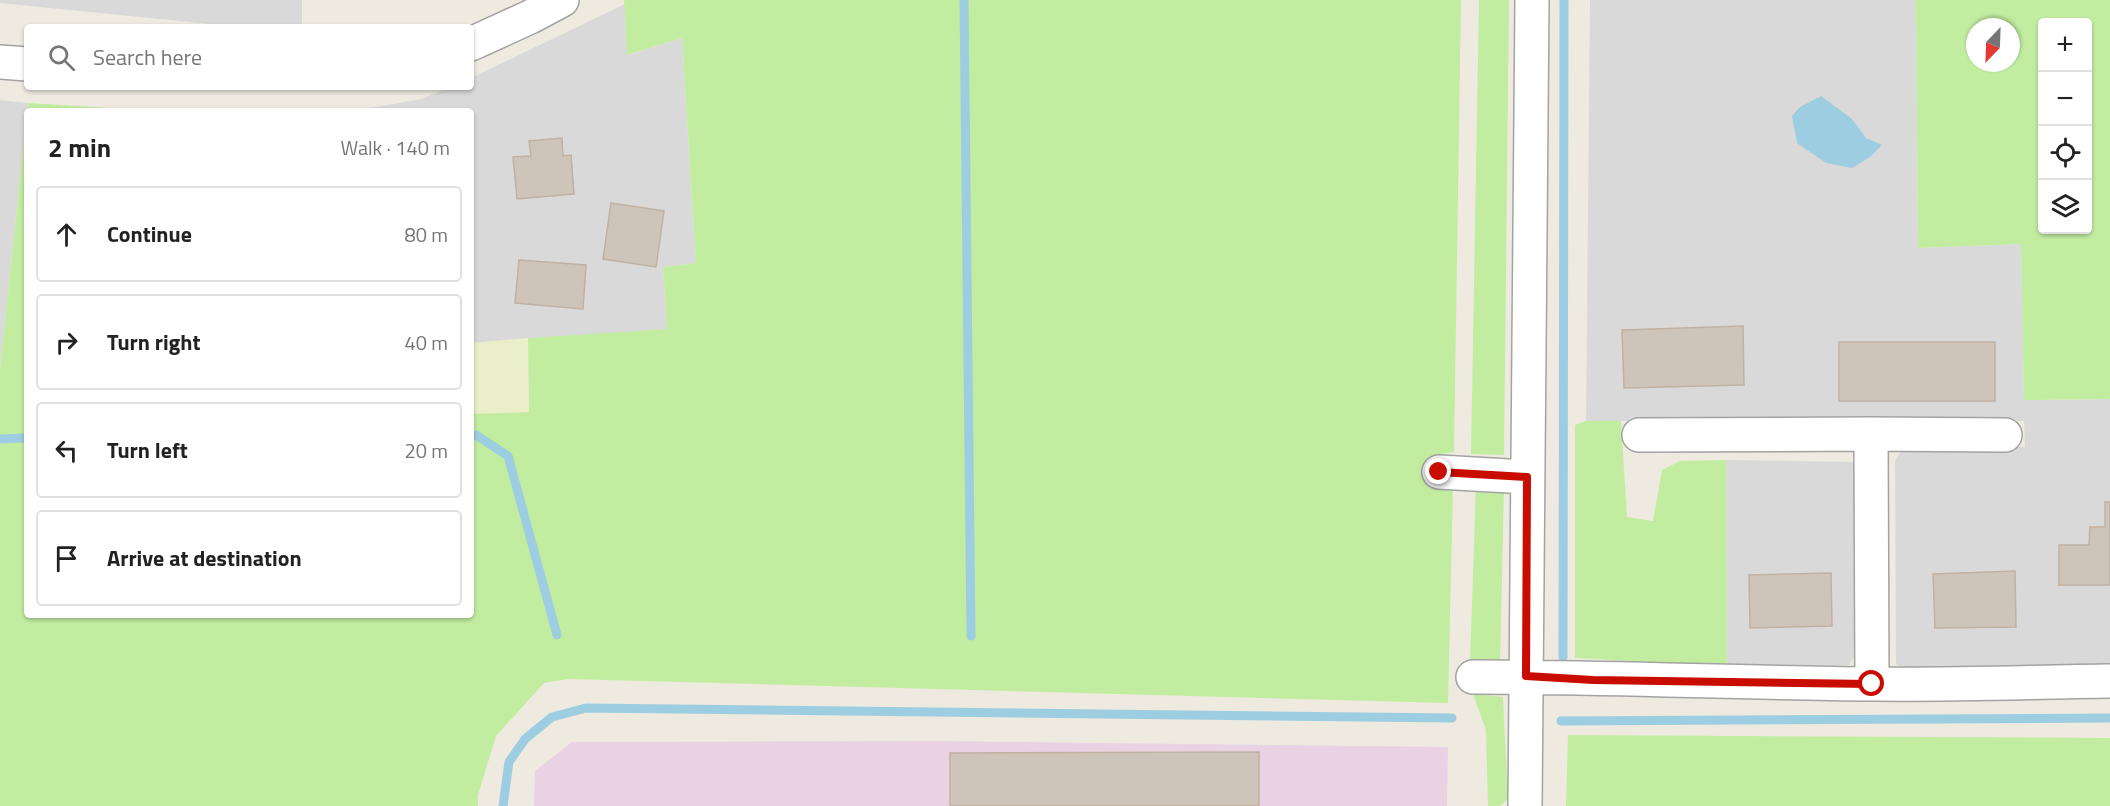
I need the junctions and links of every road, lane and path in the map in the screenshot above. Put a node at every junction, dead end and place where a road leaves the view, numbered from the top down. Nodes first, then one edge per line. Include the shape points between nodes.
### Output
1 (562, 0) edge
2 (1532, 0) edge
3 (474, 43) edge
4 (0, 62) edge
5 (24, 64) edge
6 (1871, 434) junction
7 (1639, 435) dead end
8 (2004, 435) dead end
9 (1439, 472) dead end
10 (1527, 477) junction
11 (1526, 676) junction
12 (1473, 677) dead end
13 (2110, 681) edge
14 (1872, 684) junction
15 (1525, 806) edge

1 - 3 street
2 - 10 street
4 - 5 street
6 - 7 street
6 - 8 street
6 - 14 street
9 - 10 street
10 - 11 street
11 - 12 street
11 - 14 street
11 - 15 street
13 - 14 street

